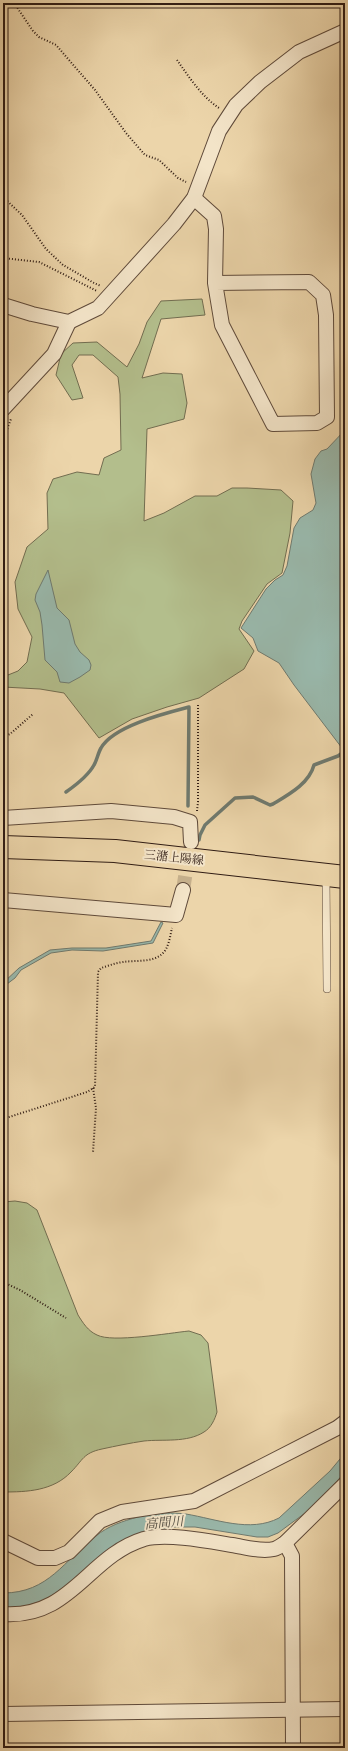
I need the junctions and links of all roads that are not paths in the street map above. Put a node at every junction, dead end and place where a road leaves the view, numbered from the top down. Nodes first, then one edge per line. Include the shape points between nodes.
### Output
1 (345, 31) edge
2 (196, 193) junction
3 (216, 283) junction
4 (3, 305) edge
5 (69, 322) junction
6 (3, 410) edge
7 (3, 818) edge
8 (191, 842) tunnel mouth
9 (3, 847) edge
10 (336, 876) edge
11 (183, 890) tunnel mouth
12 (3, 900) edge
13 (327, 989) dead end
14 (345, 1422) edge
15 (345, 1484) edge
16 (3, 1541) edge
17 (285, 1544) junction
18 (3, 1614) edge
19 (345, 1709) edge
20 (293, 1710) junction
21 (3, 1714) edge
22 (293, 1748) edge

1 - 2 street via 299,52 260,82 233,110 219,131
2 - 3 street via 214,216
2 - 5 street via 174,224 98,308
3 - 3 street via 222,325 273,424 317,423 327,417 326,315 323,295 309,282
4 - 5 street
5 - 6 street via 54,354
7 - 8 street via 111,811 174,816 190,822
9 - 10 main road, 三潴上陽線 via 115,852
10 - 13 lane
11 - 12 street via 176,915
14 - 16 street via 194,1501 122,1512 100,1522 69,1552 55,1558 38,1558
15 - 17 street
17 - 18 street via 274,1549 191,1539 145,1539 112,1554 73,1591 55,1602 37,1610 13,1615
17 - 20 street via 292,1556
19 - 20 street
20 - 21 street
20 - 22 street

